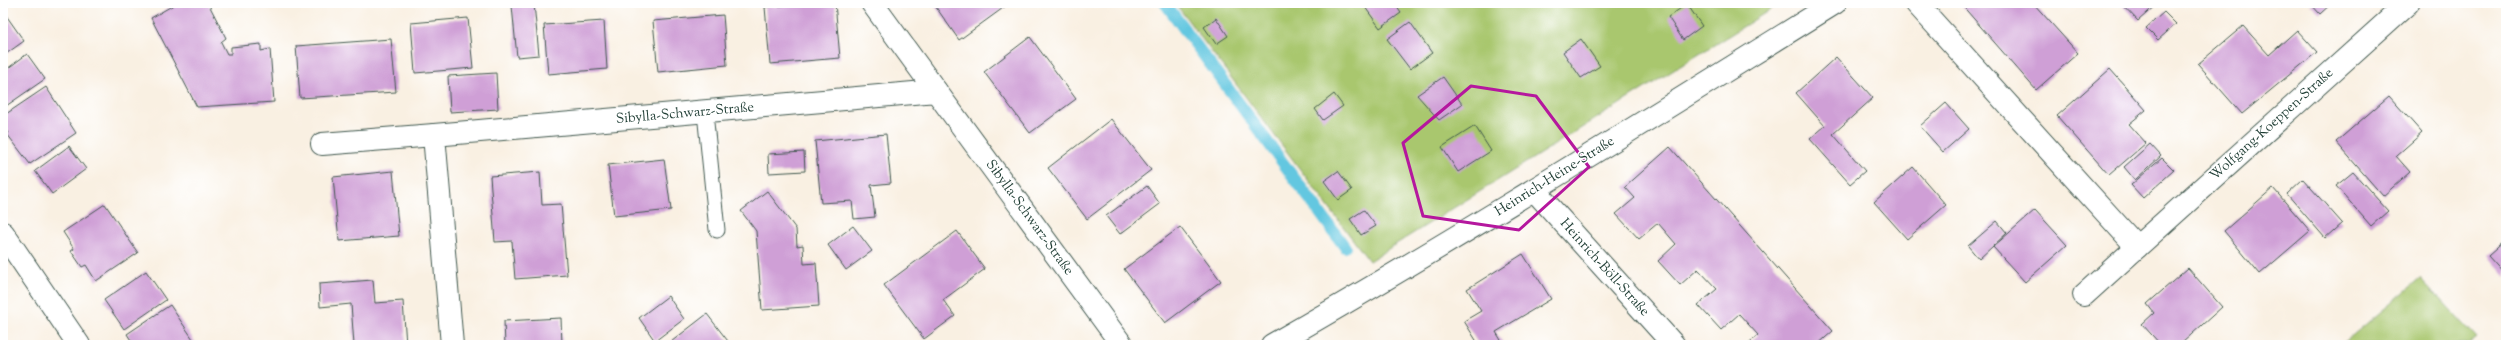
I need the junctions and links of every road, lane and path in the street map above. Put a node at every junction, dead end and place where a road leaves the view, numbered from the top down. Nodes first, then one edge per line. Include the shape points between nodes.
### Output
1 (872, 3) edge
2 (1835, 3) edge
3 (1916, 3) edge
4 (2408, 3) edge
5 (936, 91) junction
6 (705, 113) junction
7 (434, 135) junction
8 (322, 144) dead end
9 (1535, 191) junction
10 (717, 230) dead end
11 (3, 233) edge
12 (2137, 247) junction
13 (2084, 295) dead end
14 (79, 345) edge
15 (452, 345) edge
16 (1122, 345) edge
17 (1272, 345) edge
18 (1674, 345) edge

1 - 5 street, Sibylla-Schwarz-Straße
2 - 9 street, Heinrich-Heine-Straße
3 - 12 street
4 - 12 street, Wolfgang-Koeppen-Straße
5 - 6 street, Sibylla-Schwarz-Straße
5 - 16 street, Sibylla-Schwarz-Straße
6 - 7 street, Sibylla-Schwarz-Straße
6 - 10 lane
7 - 8 street, Sibylla-Schwarz-Straße
7 - 15 street
9 - 17 street, Heinrich-Heine-Straße
9 - 18 street, Heinrich-Böll-Straße
11 - 14 street
12 - 13 street, Wolfgang-Koeppen-Straße

